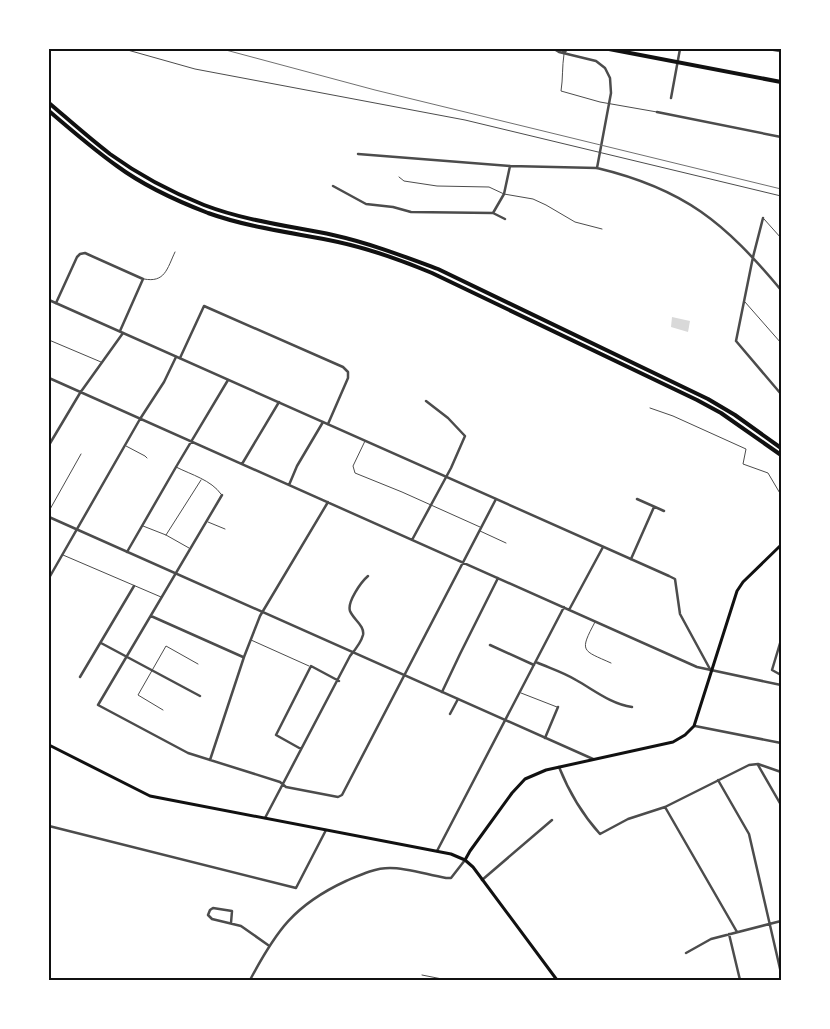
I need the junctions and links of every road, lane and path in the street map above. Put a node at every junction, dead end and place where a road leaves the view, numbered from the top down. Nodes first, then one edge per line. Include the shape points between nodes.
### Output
1 (124, 49) edge
2 (554, 49) edge
3 (562, 49) edge
4 (567, 49) edge
5 (609, 49) edge
6 (680, 49) edge
7 (764, 49) edge
8 (781, 52) edge
9 (564, 53) junction
10 (677, 62) junction
11 (781, 82) edge
12 (671, 98) dead end
13 (49, 103) edge
14 (49, 111) edge
15 (657, 112) joint
16 (781, 137) edge
17 (358, 154) dead end
18 (510, 166) junction
19 (597, 168) junction
20 (399, 177) dead end
21 (333, 186) dead end
22 (504, 194) junction
23 (781, 196) edge
24 (493, 213) junction
25 (764, 218) joint
26 (505, 219) dead end
27 (602, 229) dead end
28 (781, 238) edge
29 (175, 252) dead end
30 (753, 257) junction
31 (143, 278) junction
32 (781, 290) edge
33 (49, 300) edge
34 (744, 302) junction
35 (56, 303) junction
36 (121, 332) junction
37 (49, 340) edge
38 (781, 343) edge
39 (178, 357) junction
40 (102, 363) junction
41 (49, 378) edge
42 (228, 380) junction
43 (80, 392) junction
44 (781, 394) edge
45 (426, 401) dead end
46 (279, 402) junction
47 (650, 408) dead end
48 (140, 419) junction
49 (323, 422) junction
50 (328, 424) junction
51 (366, 441) junction
52 (191, 442) junction
53 (49, 445) edge
54 (126, 445) junction
55 (781, 448) edge
56 (81, 454) dead end
57 (781, 455) edge
58 (147, 458) dead end
59 (242, 464) junction
60 (176, 467) junction
61 (446, 476) junction
62 (201, 480) junction
63 (289, 485) junction
64 (222, 495) joint
65 (781, 495) edge
66 (496, 499) junction
67 (637, 499) dead end
68 (328, 502) junction
69 (431, 504) junction
70 (654, 507) junction
71 (49, 511) edge
72 (664, 511) dead end
73 (49, 517) edge
74 (208, 522) junction
75 (142, 526) junction
76 (225, 529) dead end
77 (481, 529) junction
78 (76, 530) junction
79 (166, 535) junction
80 (412, 540) junction
81 (506, 543) dead end
82 (781, 546) edge
83 (603, 547) junction
84 (191, 550) junction
85 (127, 552) junction
86 (62, 555) junction
87 (631, 559) junction
88 (463, 563) junction
89 (176, 574) junction
90 (368, 576) dead end
91 (49, 578) edge
92 (498, 578) junction
93 (134, 586) junction
94 (162, 598) junction
95 (564, 607) junction
96 (569, 610) junction
97 (262, 612) junction
98 (151, 616) junction
99 (596, 622) junction
100 (250, 640) junction
101 (781, 640) edge
102 (100, 643) junction
103 (490, 645) dead end
104 (353, 653) junction
105 (127, 656) junction
106 (244, 657) junction
107 (535, 663) junction
108 (611, 663) dead end
109 (198, 664) dead end
110 (311, 666) junction
111 (152, 670) junction
112 (712, 671) junction
113 (781, 675) edge
114 (405, 676) junction
115 (80, 677) dead end
116 (339, 681) junction
117 (781, 685) edge
118 (442, 692) junction
119 (521, 692) junction
120 (200, 696) dead end
121 (458, 699) junction
122 (558, 707) joint
123 (632, 707) dead end
124 (163, 710) dead end
125 (450, 714) dead end
126 (505, 720) junction
127 (694, 726) junction
128 (545, 738) junction
129 (781, 744) edge
130 (49, 745) edge
131 (301, 749) junction
132 (593, 759) junction
133 (210, 760) junction
134 (756, 764) junction
135 (559, 767) junction
136 (781, 772) edge
137 (718, 780) junction
138 (283, 784) junction
139 (781, 805) edge
140 (665, 807) junction
141 (265, 818) junction
142 (552, 820) dead end
143 (49, 826) edge
144 (326, 830) junction
145 (437, 851) junction
146 (465, 860) junction
147 (482, 880) junction
148 (781, 921) edge
149 (231, 924) junction
150 (770, 924) junction
151 (737, 932) junction
152 (729, 934) junction
153 (268, 945) junction
154 (686, 953) dead end
155 (781, 973) edge
156 (422, 975) dead end
157 (250, 980) edge
158 (447, 980) edge
159 (558, 980) edge
160 (740, 980) edge

1 - 23 lane via 195,69 465,120
2 - 9 street
3 - 9 street
4 - 9 street
5 - 10 main road
6 - 10 street
7 - 8 lane
9 - 15 lane via 560,91
9 - 19 street via 601,64 610,78 611,93
10 - 11 main road
10 - 12 street
13 - 55 main road via 110,154 173,191 235,215 350,239 438,269 708,399
14 - 57 main road via 118,167 172,197 228,219 353,246 432,272 697,400
15 - 16 street
17 - 18 street
18 - 19 street
18 - 22 street
19 - 30 street via 650,184 689,203 724,228
20 - 22 lane via 404,181 437,186 482,186
21 - 24 street via 366,204 411,212
22 - 24 street
22 - 27 lane via 533,199 575,222
24 - 26 street
25 - 28 lane
25 - 30 street
29 - 31 lane via 164,274 156,280
30 - 32 street
30 - 34 street
31 - 35 street via 85,253 80,254
31 - 36 street
33 - 35 street
34 - 38 lane
34 - 44 street via 736,340
35 - 36 street
36 - 39 street
36 - 40 street
37 - 40 lane
39 - 42 street
39 - 48 street
39 - 50 street via 204,306 343,367 348,378
40 - 43 street
41 - 43 street
42 - 46 street
42 - 52 street
43 - 48 street
43 - 53 street
45 - 61 street via 465,436
46 - 49 street
46 - 59 street
47 - 65 lane via 746,449 743,464 768,473
48 - 52 street
48 - 54 street
49 - 50 street
49 - 63 street
50 - 51 street
51 - 61 street
51 - 69 lane via 353,466 355,473
52 - 59 street
52 - 60 street
54 - 58 lane
54 - 78 street
56 - 71 lane
59 - 63 street
60 - 62 lane
60 - 75 street
61 - 66 street
61 - 69 street
62 - 64 lane via 209,482
62 - 79 lane
63 - 68 street
64 - 74 street
66 - 77 street
66 - 83 street
67 - 70 street
68 - 80 street
68 - 97 street
69 - 77 lane
69 - 80 street
70 - 72 street
70 - 87 street
73 - 78 street
74 - 76 lane
74 - 84 street
75 - 79 lane
75 - 85 street
77 - 81 lane
77 - 88 street
78 - 85 street
78 - 86 street
79 - 84 lane
80 - 88 street
82 - 112 main road via 737,591
83 - 87 street
83 - 96 street
84 - 89 street
85 - 89 street
86 - 91 street
86 - 93 lane
87 - 112 street via 675,579 680,614
88 - 92 street
88 - 114 street
89 - 94 street
89 - 97 street
90 - 104 street via 349,604 363,635
92 - 95 street
92 - 118 street
93 - 94 lane
93 - 102 street
94 - 98 street
95 - 96 street
95 - 107 street
96 - 99 street
97 - 100 street
97 - 104 street
98 - 105 street
98 - 106 street
99 - 108 lane via 585,640 588,652
99 - 112 street
100 - 106 street
100 - 110 lane
101 - 113 street via 772,670
102 - 105 street
102 - 115 street
103 - 107 street
104 - 114 street
104 - 116 street
105 - 111 street
105 - 133 street via 98,705 188,753
106 - 133 street
107 - 119 street
107 - 123 street
109 - 111 lane via 166,646
110 - 116 street
110 - 131 street via 276,735
111 - 120 street
111 - 124 lane via 138,695
112 - 117 street
112 - 127 main road
114 - 118 street
114 - 138 street via 342,795 338,797
116 - 131 street
118 - 121 street
119 - 122 lane
119 - 126 street
121 - 125 street
121 - 126 street
122 - 128 street
126 - 128 street
126 - 145 street
127 - 129 street
127 - 132 main road via 673,742
128 - 132 street
130 - 141 main road via 150,796
131 - 138 street
132 - 135 main road
133 - 138 street
134 - 136 street
134 - 137 street
134 - 139 street
135 - 140 street via 570,794 600,834 628,818
135 - 146 main road via 525,779
137 - 140 street
137 - 150 street via 749,834
138 - 141 street
140 - 151 street
141 - 144 main road
142 - 147 street
143 - 144 street via 296,888
144 - 145 main road
145 - 146 main road
146 - 147 main road
146 - 153 street via 454,876 446,878 391,868 368,872 311,900 292,916
147 - 159 main road
148 - 150 street
149 - 149 street via 232,912 210,910 210,918
149 - 153 street via 241,926
150 - 151 street
150 - 155 street
151 - 152 street
152 - 154 street
152 - 160 street
153 - 157 street
156 - 158 lane

